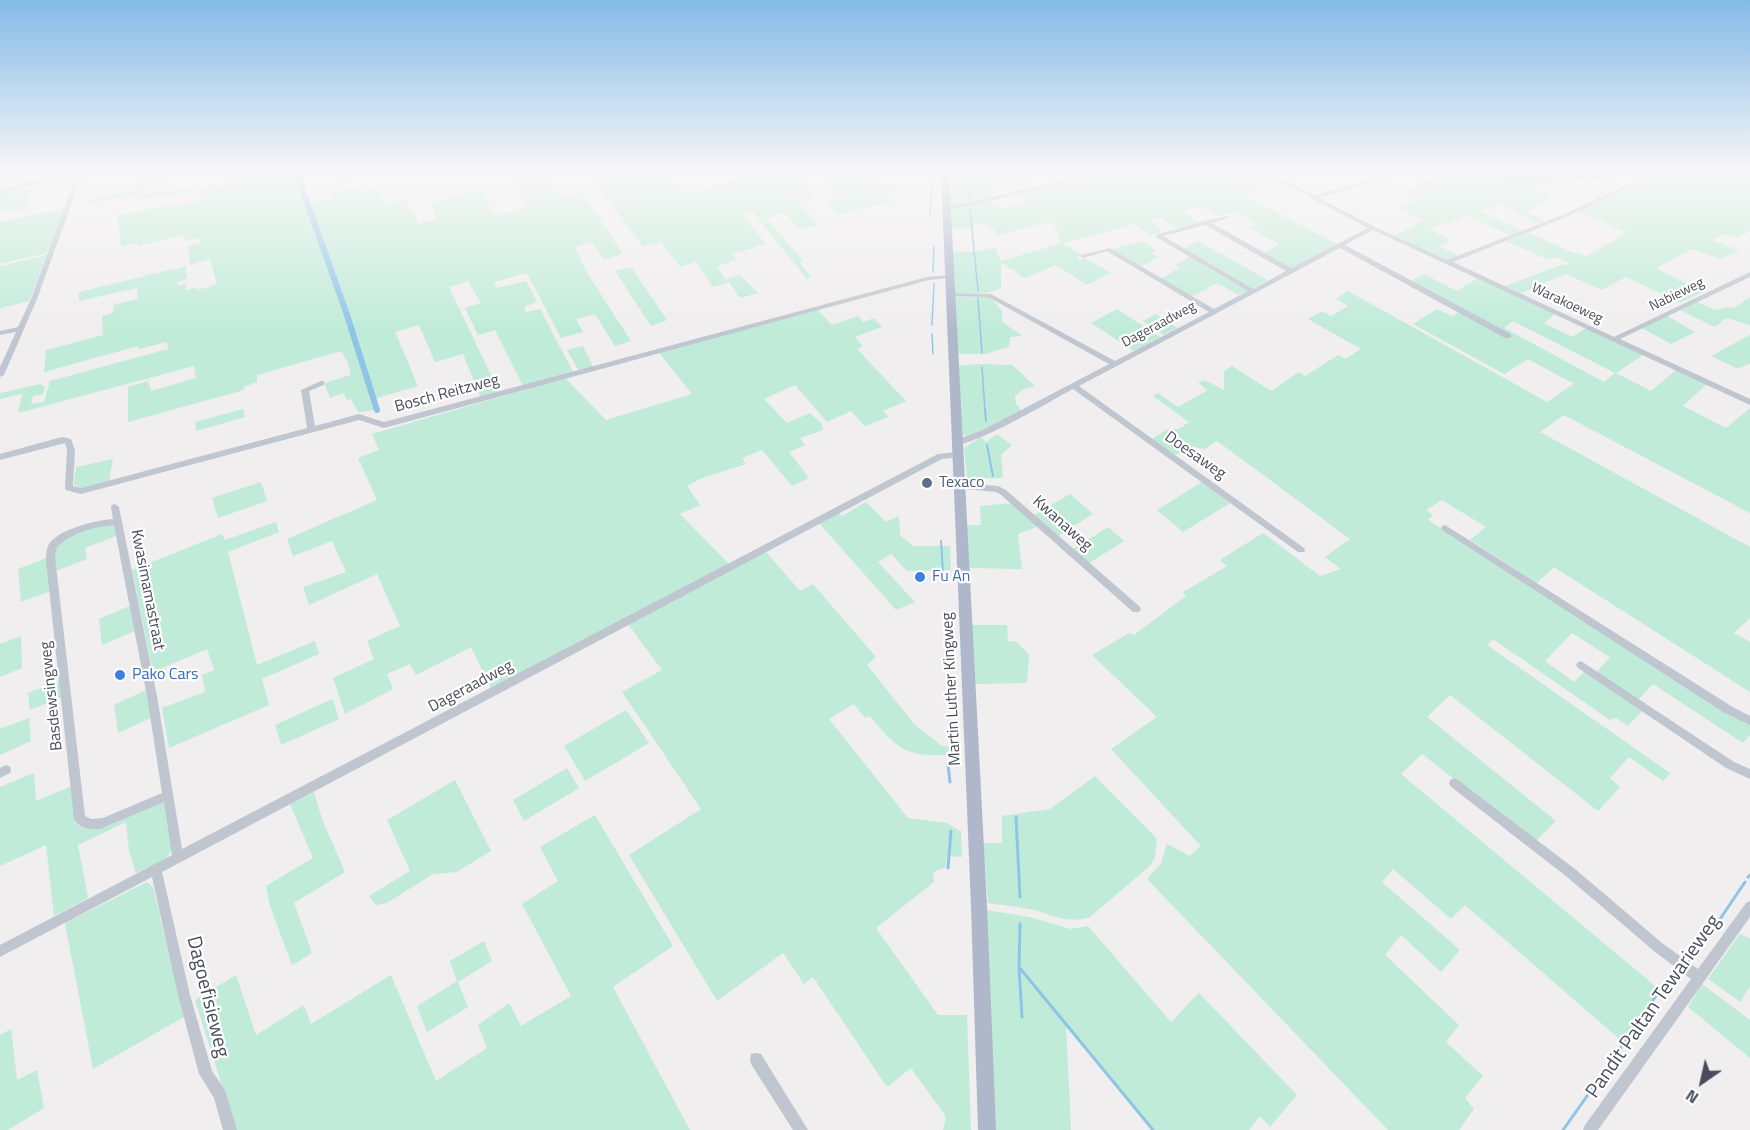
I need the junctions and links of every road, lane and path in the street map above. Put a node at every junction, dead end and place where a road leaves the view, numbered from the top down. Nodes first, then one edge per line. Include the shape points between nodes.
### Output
1 (60, 227) edge
2 (947, 227) edge
3 (1189, 227) edge
4 (1213, 227) edge
5 (1537, 227) edge
6 (1373, 228) joint
7 (1339, 245) junction
8 (1083, 256) dead end
9 (1448, 262) junction
10 (1291, 271) junction
11 (1750, 274) edge
12 (949, 276) junction
13 (1252, 291) junction
14 (950, 294) junction
15 (1212, 312) junction
16 (22, 328) junction
17 (0, 333) edge
18 (1508, 336) dead end
19 (1616, 339) junction
20 (3, 362) edge
21 (1115, 363) junction
22 (0, 375) edge
23 (321, 383) dead end
24 (1073, 386) junction
25 (1750, 402) edge
26 (311, 429) junction
27 (957, 449) junction
28 (0, 457) edge
29 (959, 486) junction
30 (115, 507) dead end
31 (118, 522) junction
32 (1445, 528) dead end
33 (1301, 550) dead end
34 (1136, 609) dead end
35 (1581, 665) dead end
36 (1750, 721) edge
37 (1750, 774) edge
38 (1454, 783) dead end
39 (169, 795) junction
40 (178, 857) junction
41 (156, 868) junction
42 (1750, 907) edge
43 (0, 951) edge
44 (1699, 977) junction
45 (756, 1059) dead end
46 (230, 1130) edge
47 (801, 1130) edge
48 (987, 1130) edge
49 (1590, 1130) edge

1 - 16 street
2 - 12 main road, Martin Luther Kingweg
3 - 13 street via 1158,236
4 - 10 street
5 - 9 street
6 - 7 street, Dageraadweg
6 - 9 street, Warakoeweg
7 - 10 street, Dageraadweg
7 - 18 street
8 - 15 street via 1108,249
9 - 19 street, Warakoeweg
10 - 13 street, Dageraadweg
11 - 19 street, Nabieweg
12 - 14 main road, Martin Luther Kingweg
12 - 26 street, Bosch Reitzweg via 929,278 384,425 359,417
13 - 15 street, Dageraadweg
14 - 21 street via 989,295
14 - 27 main road, Martin Luther Kingweg
15 - 21 street, Dageraadweg
16 - 17 street
16 - 20 street
19 - 25 street, Warakoeweg
20 - 22 street
21 - 24 street, Dageraadweg
23 - 26 street via 305,390
24 - 27 street, Dageraadweg
24 - 33 street, Doesaweg
26 - 28 street, Bosch Reitzweg via 81,491 69,488 68,441
27 - 29 main road, Martin Luther Kingweg
27 - 40 street, Dageraadweg
29 - 34 street, Kwanaweg via 1003,492
29 - 48 main road, Martin Luther Kingweg
30 - 31 street, Kwasimamastraat
31 - 39 street, Kwasimamastraat
31 - 39 street, Basdewsingweg via 104,522 75,533 57,541 51,550 80,819 85,824 104,823
32 - 36 street
35 - 37 street via 1730,765
38 - 44 street
39 - 40 street, Kwasimamastraat
40 - 41 street, Dageraadweg
41 - 43 street, Dageraadweg
41 - 46 street, Dagoefisieweg via 206,1074 220,1095
42 - 44 street, Pandit Paltan Tewarieweg
44 - 49 street, Pandit Paltan Tewarieweg
45 - 47 street

